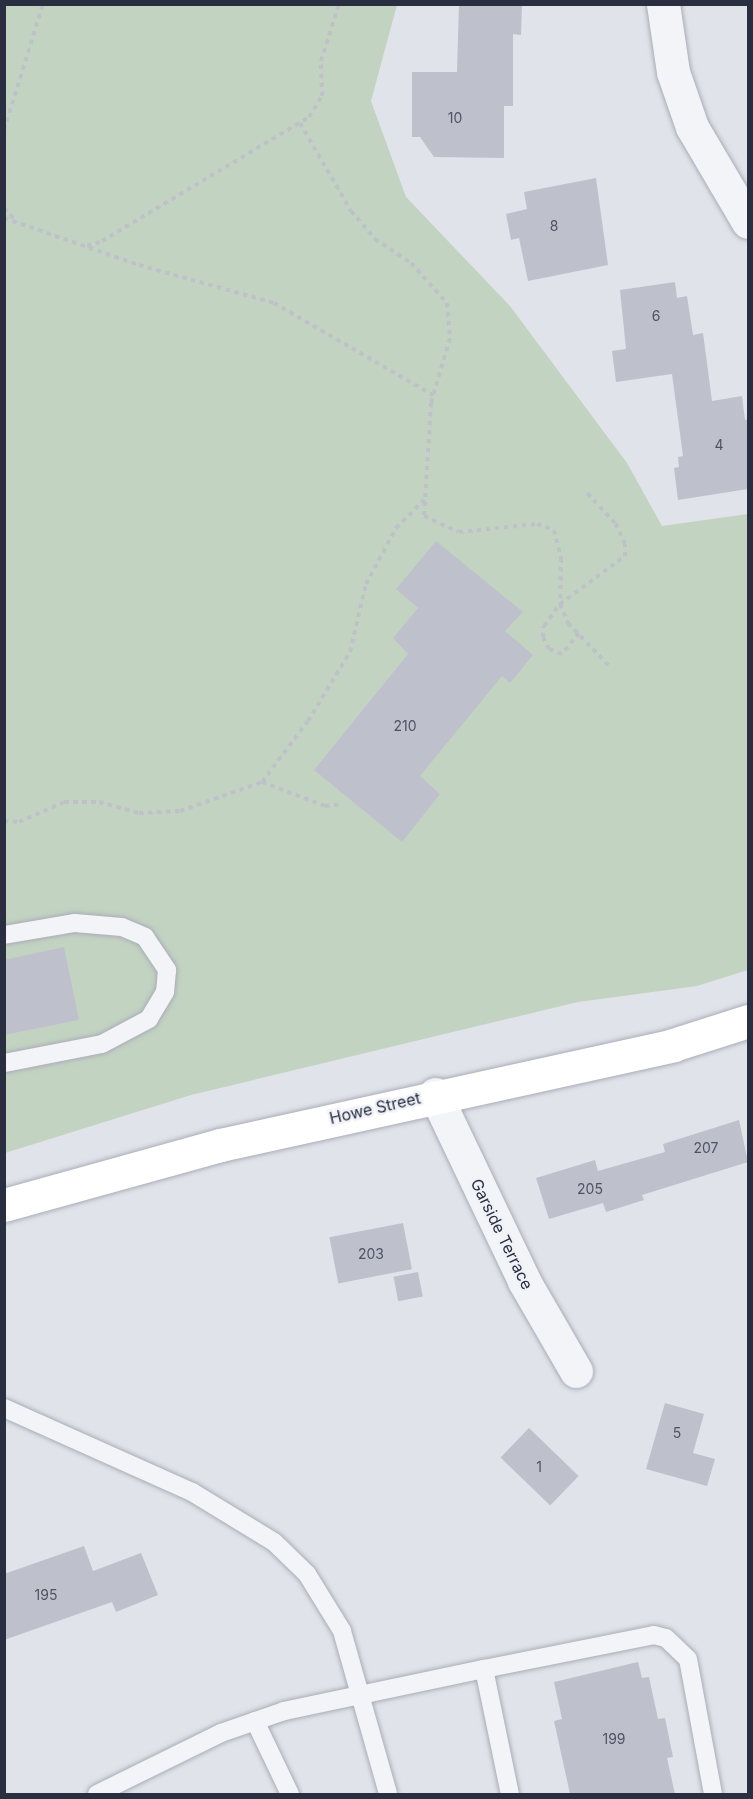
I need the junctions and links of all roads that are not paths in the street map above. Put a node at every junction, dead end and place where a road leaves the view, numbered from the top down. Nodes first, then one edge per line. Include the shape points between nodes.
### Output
1 (663, 4) edge
2 (748, 222) edge
3 (4, 935) edge
4 (748, 1021) edge
5 (4, 1063) edge
6 (435, 1094) junction
7 (4, 1205) edge
8 (576, 1371) dead end
9 (4, 1408) edge
10 (484, 1669) junction
11 (362, 1698) junction
12 (255, 1721) junction
13 (97, 1794) edge
14 (290, 1794) edge
15 (388, 1794) edge
16 (510, 1794) edge
17 (713, 1794) edge

1 - 2 street via 671,63 688,118
3 - 5 lane via 75,923 122,927 145,937 167,970 165,992 149,1019 102,1044
4 - 6 main road, Howe Street via 673,1045
6 - 7 main road, Howe Street via 209,1148
6 - 8 street, Garside Terrace via 524,1281
9 - 11 lane via 192,1492 274,1542 307,1574 342,1631
10 - 11 lane
10 - 16 lane
10 - 17 lane via 654,1635 666,1638 688,1659
11 - 12 lane via 284,1711
11 - 15 lane
12 - 13 lane via 174,1754
12 - 14 lane

